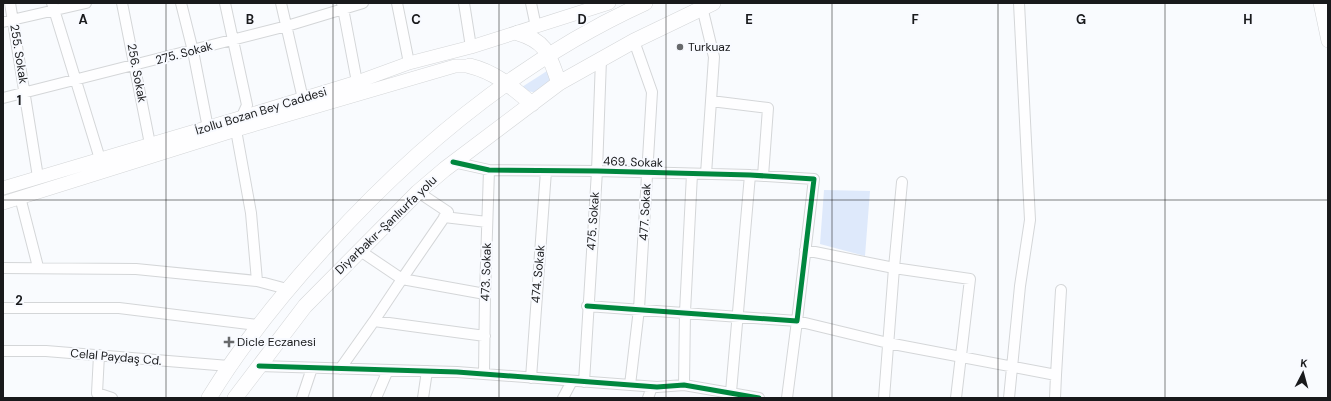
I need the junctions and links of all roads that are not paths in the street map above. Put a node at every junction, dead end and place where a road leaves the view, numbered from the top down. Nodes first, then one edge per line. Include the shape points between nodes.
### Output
1 (10, 3) edge
2 (86, 3) edge
3 (122, 3) edge
4 (181, 3) edge
5 (225, 3) edge
6 (281, 3) edge
7 (363, 3) edge
8 (397, 3) edge
9 (464, 3) edge
10 (531, 3) edge
11 (609, 3) edge
12 (645, 3) edge
13 (1019, 3) edge
14 (1320, 3) edge
15 (708, 5) edge
16 (343, 6) edge
17 (53, 7) edge
18 (586, 7) edge
19 (14, 20) junction
20 (3, 22) edge
21 (287, 26) junction
22 (536, 27) junction
23 (518, 33) junction
24 (233, 40) junction
25 (634, 41) junction
26 (1328, 41) edge
27 (471, 47) junction
28 (193, 51) junction
29 (548, 54) junction
30 (601, 59) junction
31 (409, 63) junction
32 (135, 66) junction
33 (470, 66) joint
34 (76, 80) junction
35 (357, 82) junction
36 (507, 82) junction
37 (560, 83) junction
38 (25, 93) junction
39 (3, 98) edge
40 (303, 99) junction
41 (711, 101) junction
42 (532, 104) junction
43 (238, 124) junction
44 (208, 128) junction
45 (150, 144) junction
46 (100, 159) junction
47 (453, 162) junction
48 (489, 170) junction
49 (546, 171) junction
50 (597, 171) junction
51 (648, 172) junction
52 (692, 174) junction
53 (706, 174) junction
54 (750, 175) junction
55 (763, 176) junction
56 (38, 177) junction
57 (902, 182) dead end
58 (3, 188) edge
59 (418, 192) junction
60 (20, 198) junction
61 (3, 203) edge
62 (444, 217) junction
63 (487, 222) junction
64 (359, 250) junction
65 (806, 250) junction
66 (38, 267) junction
67 (3, 268) edge
68 (894, 268) junction
69 (402, 279) junction
70 (257, 281) junction
71 (287, 289) junction
72 (1061, 290) dead end
73 (485, 294) junction
74 (587, 306) junction
75 (3, 308) edge
76 (639, 309) junction
77 (685, 312) junction
78 (737, 316) junction
79 (374, 321) junction
80 (797, 321) junction
81 (257, 325) junction
82 (484, 336) junction
83 (888, 343) junction
84 (3, 351) edge
85 (99, 355) junction
86 (962, 357) junction
87 (229, 366) junction
88 (259, 366) junction
89 (1012, 366) junction
90 (312, 368) junction
91 (340, 369) junction
92 (388, 370) junction
93 (427, 372) junction
94 (484, 374) junction
95 (1056, 375) junction
96 (531, 378) junction
97 (572, 381) junction
98 (584, 382) junction
99 (630, 385) junction
100 (684, 385) junction
101 (652, 387) junction
102 (696, 388) junction
103 (731, 392) junction
104 (112, 398) edge
105 (209, 398) edge
106 (235, 398) edge
107 (302, 398) edge
108 (376, 398) edge
109 (423, 398) edge
110 (563, 398) edge
111 (648, 398) edge
112 (692, 398) edge
113 (759, 398) edge
114 (787, 398) edge
115 (884, 398) edge
116 (956, 398) edge
117 (1009, 398) edge
118 (1055, 398) edge

1 - 19 street, 255. Sokak
2 - 17 street
3 - 32 street, 256. Sokak
4 - 28 street
5 - 24 street
6 - 21 street
7 - 16 street, 275. Sokak
8 - 31 street
9 - 27 street
10 - 22 street
11 - 18 main road, İzollu Bozan Bey Caddesi
12 - 29 highway
13 - 89 street via 1030,220
14 - 26 main road
15 - 25 highway, Diyarbakır-Şanlıurfa yolu
15 - 41 street via 714,57
16 - 21 street, 275. Sokak
16 - 35 street
17 - 19 street
17 - 34 street
18 - 22 main road, İzollu Bozan Bey Caddesi
19 - 20 street
19 - 38 street, 255. Sokak
21 - 24 street, 275. Sokak
21 - 40 street
22 - 23 main road, İzollu Bozan Bey Caddesi
23 - 27 main road, İzollu Bozan Bey Caddesi
23 - 29 highway via 540,42
24 - 28 street, 275. Sokak
24 - 43 street via 247,105
25 - 30 highway, Diyarbakır-Şanlıurfa yolu
25 - 51 street, 477. Sokak via 652,92
27 - 31 main road, İzollu Bozan Bey Caddesi
28 - 32 street, 275. Sokak
28 - 44 street
29 - 36 highway
29 - 37 highway
30 - 37 highway, Diyarbakır-Şanlıurfa yolu
30 - 50 street, 475. Sokak
31 - 35 main road, İzollu Bozan Bey Caddesi
32 - 34 street, 275. Sokak
32 - 45 street, 256. Sokak
33 - 36 highway via 487,70
33 - 43 main road, İzollu Bozan Bey Caddesi via 455,66
34 - 38 street, 275. Sokak
34 - 46 street
35 - 40 main road, İzollu Bozan Bey Caddesi
36 - 42 highway
36 - 71 highway via 433,141 362,206
37 - 42 highway, Diyarbakır-Şanlıurfa yolu
38 - 39 street, 275. Sokak
38 - 56 street, 255. Sokak
40 - 43 main road, İzollu Bozan Bey Caddesi
41 - 53 street
41 - 55 street via 768,108
42 - 47 highway, Diyarbakır-Şanlıurfa yolu
43 - 44 main road, İzollu Bozan Bey Caddesi
43 - 60 main road, İzollu Bozan Bey Caddesi
43 - 70 street via 251,213
44 - 45 main road, İzollu Bozan Bey Caddesi
45 - 46 main road, İzollu Bozan Bey Caddesi
46 - 56 main road, İzollu Bozan Bey Caddesi
47 - 48 street, 469. Sokak
47 - 59 highway, Diyarbakır-Şanlıurfa yolu
48 - 49 street, 469. Sokak
48 - 63 street, 473. Sokak
49 - 50 street, 469. Sokak
49 - 96 street, 474. Sokak
50 - 51 street, 469. Sokak
50 - 74 street, 475. Sokak
51 - 52 street, 469. Sokak
51 - 76 street, 477. Sokak
52 - 53 street, 469. Sokak
52 - 77 street
53 - 54 street, 469. Sokak
54 - 55 street, 469. Sokak
54 - 78 street
55 - 65 street, 469. Sokak via 814,179
56 - 58 main road, İzollu Bozan Bey Caddesi
57 - 68 street
59 - 62 street via 448,212
59 - 64 highway, Diyarbakır-Şanlıurfa yolu
60 - 61 main road, İzollu Bozan Bey Caddesi
60 - 66 street
62 - 63 street
62 - 69 street
63 - 73 street, 473. Sokak
64 - 69 street
64 - 88 highway, Diyarbakır-Şanlıurfa yolu via 305,306
65 - 68 street
65 - 80 street
66 - 67 street
66 - 70 street via 136,269
68 - 83 street
68 - 86 street via 970,279
69 - 73 street
69 - 79 street
70 - 71 street
71 - 81 highway
72 - 95 street
73 - 82 street, 473. Sokak
74 - 76 street
74 - 98 street, 475. Sokak
75 - 81 street via 119,308
76 - 77 street
76 - 99 street, 477. Sokak
77 - 78 street
77 - 100 street
78 - 80 street
78 - 103 street
79 - 82 street
79 - 91 street
80 - 83 street
80 - 114 street
81 - 87 highway
82 - 94 street, 473. Sokak
83 - 86 street
83 - 115 street
84 - 85 street, Celal Paydaş Cd.
85 - 87 street, Celal Paydaş Cd.
85 - 104 street via 97,392
86 - 89 street
86 - 116 street
87 - 105 highway
88 - 90 street
88 - 106 highway, Diyarbakır-Şanlıurfa yolu
89 - 95 street
89 - 117 street
90 - 91 street
90 - 107 street
91 - 92 street
92 - 93 street
92 - 108 street
93 - 94 street
93 - 109 street
94 - 96 street
95 - 118 street
96 - 97 street
97 - 98 street
97 - 110 street
98 - 99 street
99 - 101 street
100 - 101 street
100 - 102 street
101 - 111 street
102 - 103 street
102 - 112 street
103 - 113 street

